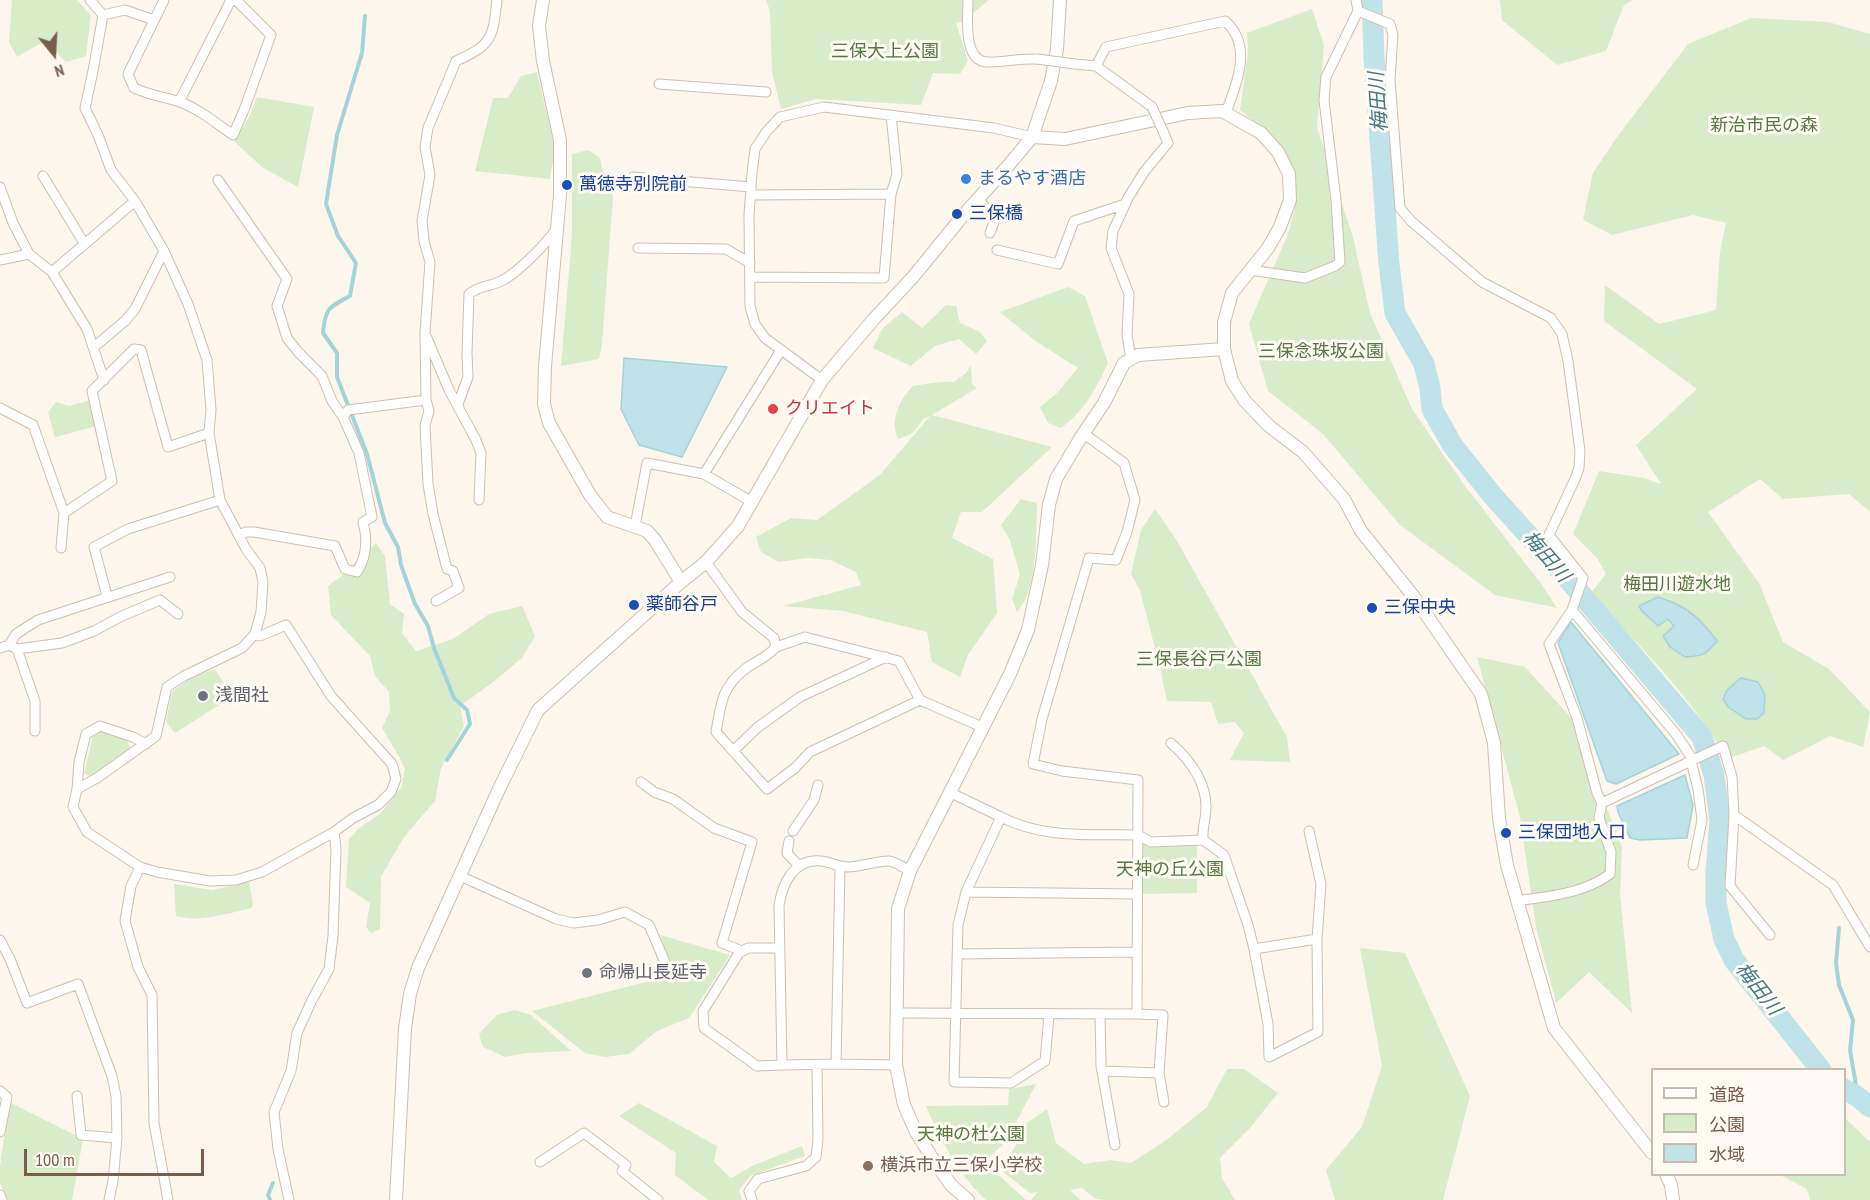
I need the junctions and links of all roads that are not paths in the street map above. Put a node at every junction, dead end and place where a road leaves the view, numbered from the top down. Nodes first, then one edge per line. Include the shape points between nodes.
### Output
1 (90, 0) edge
2 (164, 0) edge
3 (231, 0) edge
4 (236, 0) edge
5 (497, 0) edge
6 (543, 0) edge
7 (968, 0) edge
8 (1060, 0) edge
9 (1356, 0) edge
10 (1358, 11) junction
11 (103, 15) junction
12 (154, 21) junction
13 (1096, 66) junction
14 (659, 84) dead end
15 (765, 92) dead end
16 (179, 102) junction
17 (1226, 112) junction
18 (891, 115) junction
19 (1032, 136) junction
20 (43, 176) dead end
21 (633, 177) dead end
22 (218, 180) dead end
23 (0, 188) edge
24 (751, 191) junction
25 (891, 194) junction
26 (977, 199) junction
27 (135, 201) junction
28 (1125, 204) junction
29 (557, 228) junction
30 (990, 233) dead end
31 (84, 243) junction
32 (638, 248) dead end
33 (997, 250) dead end
34 (164, 251) junction
35 (28, 255) junction
36 (0, 260) edge
37 (750, 263) junction
38 (1250, 270) junction
39 (52, 272) junction
40 (750, 277) junction
41 (424, 333) junction
42 (94, 347) junction
43 (1224, 349) junction
44 (781, 350) junction
45 (1131, 359) junction
46 (104, 380) junction
47 (822, 380) junction
48 (426, 400) junction
49 (458, 404) junction
50 (0, 408) edge
51 (344, 417) junction
52 (209, 433) junction
53 (1083, 433) junction
54 (704, 474) junction
55 (220, 500) junction
56 (479, 500) dead end
57 (752, 502) junction
58 (63, 513) junction
59 (635, 526) junction
60 (128, 529) junction
61 (239, 535) junction
62 (131, 540) dead end
63 (61, 548) dead end
64 (706, 562) junction
65 (170, 577) dead end
66 (681, 582) junction
67 (107, 596) junction
68 (436, 600) dead end
69 (1572, 609) junction
70 (178, 614) dead end
71 (255, 634) junction
72 (9, 647) edge
73 (776, 647) junction
74 (886, 657) junction
75 (920, 700) junction
76 (982, 727) junction
77 (35, 731) dead end
78 (1171, 743) dead end
79 (146, 744) junction
80 (733, 752) junction
81 (1693, 759) junction
82 (641, 782) dead end
83 (818, 785) dead end
84 (76, 789) junction
85 (950, 792) junction
86 (1602, 803) junction
87 (1734, 814) junction
88 (1001, 817) junction
89 (793, 831) dead end
90 (1309, 831) dead end
91 (334, 832) junction
92 (1138, 835) junction
93 (1203, 840) junction
94 (789, 841) dead end
95 (799, 866) junction
96 (1693, 866) dead end
97 (141, 867) junction
98 (840, 867) junction
99 (910, 871) junction
100 (460, 876) junction
101 (966, 892) junction
102 (1137, 894) junction
103 (1517, 901) junction
104 (1770, 935) dead end
105 (1317, 939) junction
106 (0, 940) edge
107 (1870, 946) edge
108 (780, 948) junction
109 (1254, 949) junction
110 (742, 951) junction
111 (1137, 952) junction
112 (958, 954) junction
113 (670, 974) dead end
114 (957, 1012) junction
115 (898, 1013) junction
116 (1100, 1014) junction
117 (1137, 1014) junction
118 (1049, 1015) junction
119 (837, 1064) junction
120 (782, 1065) junction
121 (896, 1065) junction
122 (817, 1066) junction
123 (1103, 1071) junction
124 (1159, 1073) junction
125 (0, 1091) edge
126 (77, 1096) dead end
127 (1164, 1102) dead end
128 (0, 1132) edge
129 (117, 1138) junction
130 (1115, 1145) dead end
131 (1651, 1150) edge
132 (540, 1162) dead end
133 (1667, 1176) edge
134 (0, 1195) edge
135 (2, 1200) edge
136 (109, 1200) edge
137 (168, 1200) edge
138 (289, 1200) edge
139 (396, 1200) edge
140 (658, 1200) edge
141 (752, 1200) edge
142 (968, 1200) edge
143 (1673, 1200) edge

1 - 11 street
2 - 12 street
3 - 16 street
4 - 16 street via 271,35 233,135
5 - 41 street via 488,42 456,61 428,128 425,147 430,176 422,221 430,262
6 - 29 street via 539,26 561,140
7 - 13 street, bridge via 969,45 975,56 987,63 1019,58
8 - 19 street via 1051,81
9 - 10 street
10 - 38 street via 1326,77 1324,100 1340,262 1305,278
10 - 69 street via 1390,24 1393,35 1390,80 1400,208 1482,282 1551,318 1562,334 1579,459 1575,479 1549,535 1583,578
11 - 12 street via 125,10
11 - 27 street via 85,108 111,170
12 - 16 street via 128,74 134,88
13 - 17 street via 1106,47 1225,21 1233,28 1242,64
13 - 28 street, bridge via 1152,107 1168,143
14 - 15 street
17 - 19 street via 1188,113 1065,139
17 - 38 street via 1261,133 1278,152 1289,174 1290,200 1280,227
18 - 19 street
18 - 24 street via 824,107 780,117 755,149
18 - 25 street via 897,174
19 - 26 street
20 - 31 street
21 - 24 street
22 - 51 street via 287,279 277,306 287,338 322,376
23 - 35 street
24 - 25 street
24 - 37 street
25 - 40 street via 884,278
26 - 30 street via 996,218
26 - 47 street
27 - 31 street
27 - 34 street
28 - 33 street via 1074,221 1058,264
28 - 45 street via 1113,231 1111,248 1129,294 1127,334
29 - 49 street via 548,242 500,282 480,286 469,294 468,377
29 - 59 street via 544,404 549,423 590,495 608,517
31 - 39 street
32 - 37 street via 726,249
34 - 42 street via 135,309
34 - 52 street via 207,360 212,410
35 - 36 street
35 - 39 street
37 - 40 street
38 - 43 street via 1232,293 1224,322
39 - 42 street
40 - 44 street via 750,306 755,324
41 - 48 street
41 - 49 street
42 - 46 street
43 - 45 street via 1138,355
43 - 103 street via 1233,381 1245,401 1303,452 1344,499 1361,531 1414,597 1481,694 1494,743 1499,819
44 - 47 street
44 - 54 street
45 - 53 street via 1124,363
46 - 52 street via 134,349 141,350 168,447
46 - 58 street via 92,391 112,482
47 - 57 street
48 - 51 street via 348,410
48 - 68 street via 433,514 447,569 453,571 459,588
49 - 56 street via 481,453
50 - 58 street via 33,425
51 - 61 street via 359,453 372,517 363,522 367,534 364,559 357,572 345,568 335,546 254,532
52 - 55 street
53 - 76 street via 1056,479 1028,630
53 - 92 street via 1124,463 1135,500 1116,560 1089,558 1042,719 1033,764 1138,780
54 - 57 street
54 - 59 street via 647,463
55 - 60 street
55 - 61 street
57 - 64 street via 738,526
58 - 63 street
59 - 66 street via 655,540
60 - 62 street
60 - 67 street via 94,547
61 - 71 street via 260,568 263,582
64 - 66 street
64 - 73 street via 742,612 774,638
65 - 67 street
66 - 100 street via 538,710
67 - 72 street via 38,620 16,634
69 - 81 street
69 - 86 street via 1549,644 1577,718
70 - 72 street via 160,600 62,643
71 - 79 street via 242,648 167,687 156,736
71 - 91 street via 260,636 286,625 331,696 392,764 396,779 391,792 378,805
72 - 77 street via 35,701
73 - 74 street via 805,637
73 - 80 street via 724,691 716,732
74 - 75 street via 899,661
74 - 80 street via 800,697 758,726
75 - 76 street
75 - 80 street via 810,752 767,789
76 - 85 street
78 - 93 street via 1197,773 1204,794
79 - 84 street
79 - 84 street via 100,726 86,734
81 - 86 street
81 - 87 street via 1723,746 1732,777
81 - 96 street via 1702,820
82 - 110 street via 714,828 752,842 722,944
83 - 89 street
84 - 97 street via 73,807 87,832
85 - 88 street
85 - 99 street
86 - 103 street via 1599,818 1611,852 1610,874 1596,885 1579,890
87 - 104 street via 1730,886
87 - 107 street via 1833,885
88 - 92 street via 1020,827 1044,832
88 - 101 street
90 - 105 street via 1321,884
91 - 97 street via 262,872 236,880 210,882
91 - 138 street via 329,969 297,1033 291,1071 274,1112
92 - 93 street via 1151,842
92 - 102 street
93 - 109 street via 1224,855
94 - 95 street via 787,853
95 - 98 street via 820,861
95 - 108 street via 787,878 781,894
97 - 137 street via 131,886 125,921 138,967 152,995 154,1123
98 - 99 street via 889,861
98 - 119 street
99 - 115 street via 898,909
100 - 113 street via 556,919 574,923 625,912 649,925
100 - 139 street via 410,994
101 - 102 street
101 - 112 street via 958,925
102 - 111 street
103 - 131 street via 1554,1028
105 - 109 street
105 - 109 street via 1318,1032 1269,1057 1268,1024
106 - 129 street via 27,1004 78,984 112,1076
108 - 110 street
108 - 120 street
110 - 120 street via 703,1011 704,1028 757,1066
111 - 112 street
111 - 117 street
112 - 114 street
114 - 115 street
114 - 118 street
114 - 118 street via 954,1082 1011,1083 1045,1061
115 - 121 street
116 - 117 street
116 - 118 street
116 - 123 street
117 - 124 street via 1163,1014
119 - 121 street
119 - 122 street
120 - 122 street
121 - 142 street via 904,1105 916,1132 951,1185
122 - 141 street via 816,1157 806,1166 758,1179 749,1191
123 - 124 street
123 - 130 street
124 - 127 street
125 - 128 street via 8,1097
126 - 129 street via 81,1135
129 - 136 street
132 - 140 street via 584,1133 626,1165 622,1171
133 - 143 street
134 - 135 street

